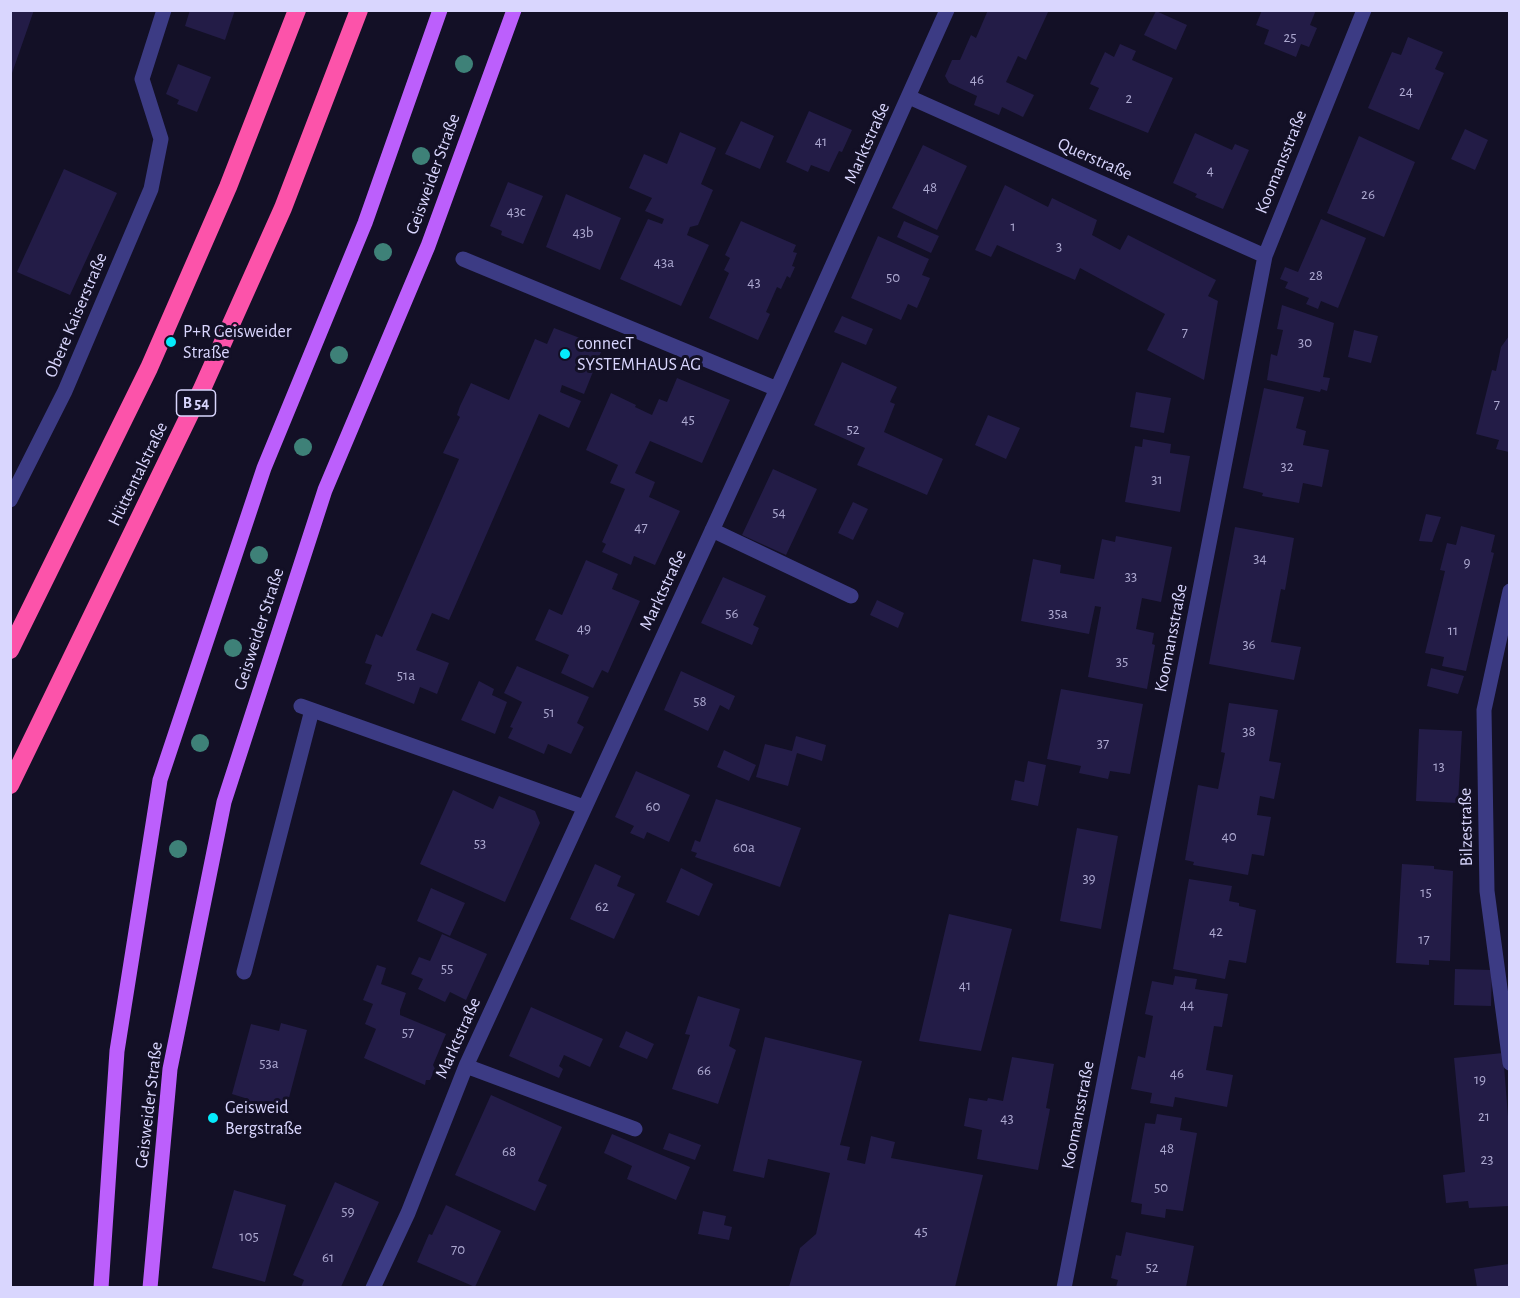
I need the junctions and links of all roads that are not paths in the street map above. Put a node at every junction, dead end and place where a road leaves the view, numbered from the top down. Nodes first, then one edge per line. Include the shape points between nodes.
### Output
1 (164, 10) edge
2 (297, 10) edge
3 (359, 10) edge
4 (440, 10) edge
5 (514, 10) edge
6 (947, 10) edge
7 (1364, 10) edge
8 (909, 97) junction
9 (1265, 256) junction
10 (463, 259) dead end
11 (777, 389) junction
12 (10, 500) edge
13 (712, 530) junction
14 (1509, 591) edge
15 (851, 596) dead end
16 (10, 650) edge
17 (10, 785) edge
18 (584, 807) junction
19 (244, 972) dead end
20 (1509, 1063) edge
21 (466, 1066) junction
22 (634, 1129) dead end
23 (101, 1287) edge
24 (150, 1287) edge
25 (373, 1287) edge
26 (1064, 1287) edge

1 - 12 street, Obere Kaiserstraße via 142,79 161,139 151,189 65,391
2 - 16 highway, Hüttentalstraße via 228,187 149,368
3 - 17 highway, Hüttentalstraße / B 54 via 283,208 202,389
4 - 23 main road, Geisweider Straße via 365,223 264,468 160,780 117,1052
5 - 24 main road, Geisweider Straße via 428,246 325,490 224,802 170,1069
6 - 8 street, Marktstraße
7 - 9 street, Koomansstraße
8 - 9 street, Querstraße
8 - 11 street, Marktstraße
9 - 26 street, Koomansstraße
10 - 11 street
11 - 13 street, Marktstraße
13 - 15 street
13 - 18 street, Marktstraße
14 - 20 street, Bilzestraße via 1484,710 1487,891
18 - 19 street via 306,708
18 - 21 street, Marktstraße
21 - 22 street
21 - 25 street, Marktstraße via 408,1213

